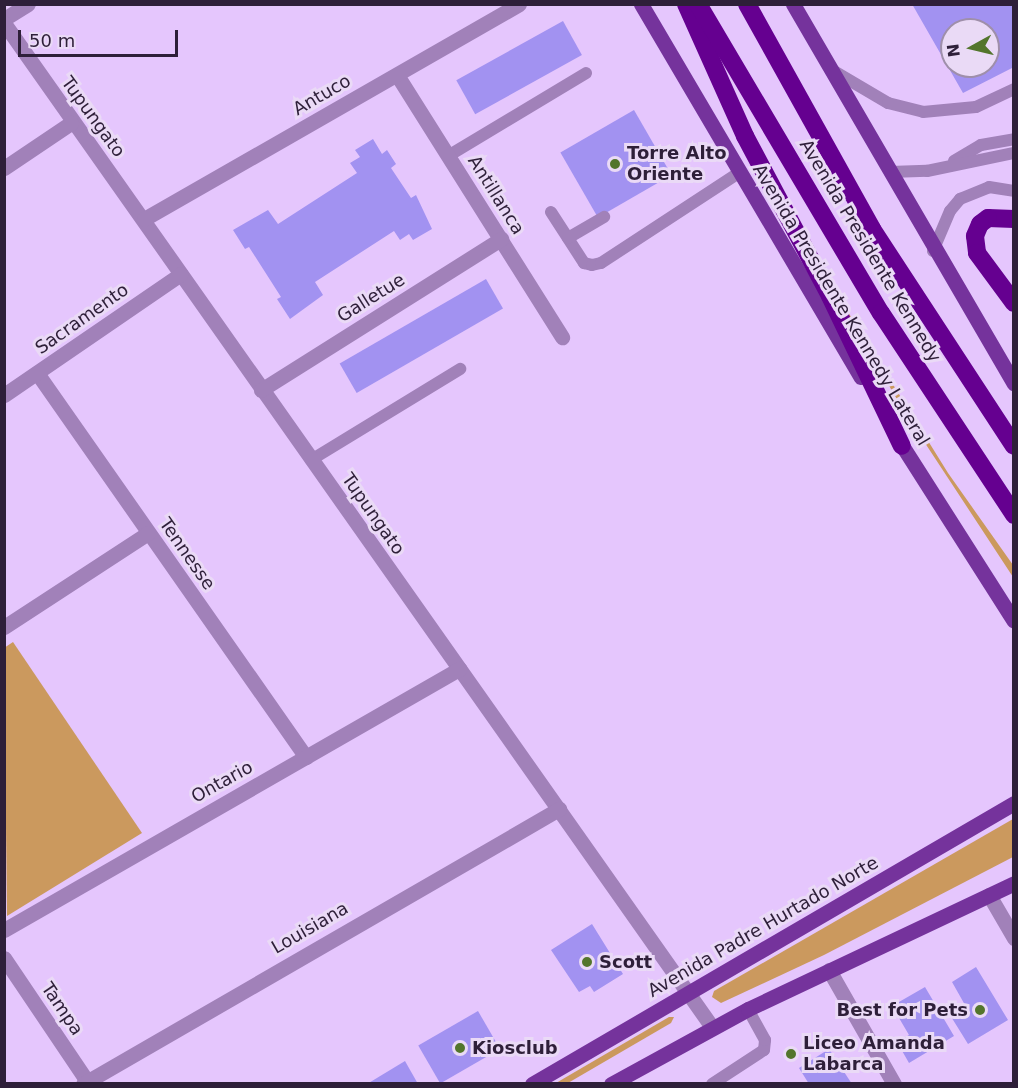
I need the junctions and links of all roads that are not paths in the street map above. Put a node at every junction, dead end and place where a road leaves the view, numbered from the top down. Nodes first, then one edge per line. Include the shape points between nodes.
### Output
1 (28, 4) edge
2 (519, 4) edge
3 (641, 4) edge
4 (686, 4) edge
5 (698, 4) edge
6 (747, 4) edge
7 (793, 4) edge
8 (4, 21) edge
9 (826, 66) junction
10 (586, 73) dead end
11 (397, 75) junction
12 (1014, 89) edge
13 (71, 123) junction
14 (1014, 139) edge
15 (1014, 153) edge
16 (448, 156) junction
17 (946, 166) junction
18 (4, 168) edge
19 (740, 172) junction
20 (890, 172) junction
21 (1014, 191) edge
22 (551, 212) dead end
23 (604, 218) dead end
24 (144, 219) junction
25 (1014, 219) edge
26 (568, 238) junction
27 (501, 239) junction
28 (933, 251) junction
29 (181, 274) junction
30 (1014, 303) edge
31 (561, 337) dead end
32 (460, 369) dead end
33 (37, 373) junction
34 (1014, 383) edge
35 (261, 390) junction
36 (4, 395) edge
37 (902, 446) junction
38 (1014, 446) edge
39 (311, 460) junction
40 (1014, 515) edge
41 (148, 533) junction
42 (1014, 621) edge
43 (4, 627) edge
44 (459, 669) junction
45 (306, 758) junction
46 (1014, 804) edge
47 (559, 809) junction
48 (1014, 884) edge
49 (989, 895) junction
50 (4, 930) edge
51 (1014, 938) edge
52 (4, 958) edge
53 (829, 970) junction
54 (688, 993) junction
55 (748, 1009) junction
56 (712, 1027) junction
57 (85, 1082) edge
58 (617, 1082) edge
59 (532, 1083) edge
60 (712, 1083) edge
61 (894, 1083) edge

1 - 8 street
2 - 11 street, Antuco
3 - 19 main road, Avenida Presidente Kennedy Lateral
4 - 37 highway via 745,136 830,296
5 - 40 highway, Avenida Presidente Kennedy via 881,313
6 - 38 highway, Avenida Presidente Kennedy via 872,229
7 - 9 main road
8 - 13 street, Tupungato
9 - 12 lane via 888,103 923,112 976,107
9 - 20 main road
10 - 16 lane
11 - 16 street, Antillanca
11 - 24 street, Antuco
13 - 18 street
13 - 24 street, Tupungato
14 - 17 lane via 981,145
15 - 17 lane
16 - 27 street, Antillanca
17 - 20 lane via 916,173
19 - 26 lane via 601,263 584,263
19 - 37 main road, Avenida Presidente Kennedy Lateral
20 - 28 main road
21 - 28 lane via 989,187 960,199 950,211
22 - 26 lane
23 - 26 lane
24 - 29 street, Tupungato
25 - 30 highway via 988,218 975,236 983,263
27 - 31 street, Antillanca
27 - 35 street, Galletue
28 - 34 main road
29 - 33 street, Sacramento
29 - 35 street, Tupungato
32 - 39 lane
33 - 36 street, Sacramento
33 - 41 street, Tennesse
35 - 39 street, Tupungato
37 - 42 main road, Avenida Presidente Kennedy Lateral
39 - 44 street, Tupungato
41 - 43 street
41 - 45 street, Tennesse
44 - 45 street, Ontario
44 - 47 street, Tupungato
45 - 50 street, Ontario
46 - 54 main road, Avenida Padre Hurtado Norte
47 - 54 street, Tupungato
47 - 57 street, Louisiana
48 - 49 main road
49 - 51 street
49 - 53 main road
52 - 57 street, Tampa
53 - 55 main road
53 - 61 street
54 - 56 street, Tupungato
54 - 59 main road, Avenida Padre Hurtado Norte
55 - 56 main road
55 - 60 lane via 765,1040 764,1050
56 - 58 main road

